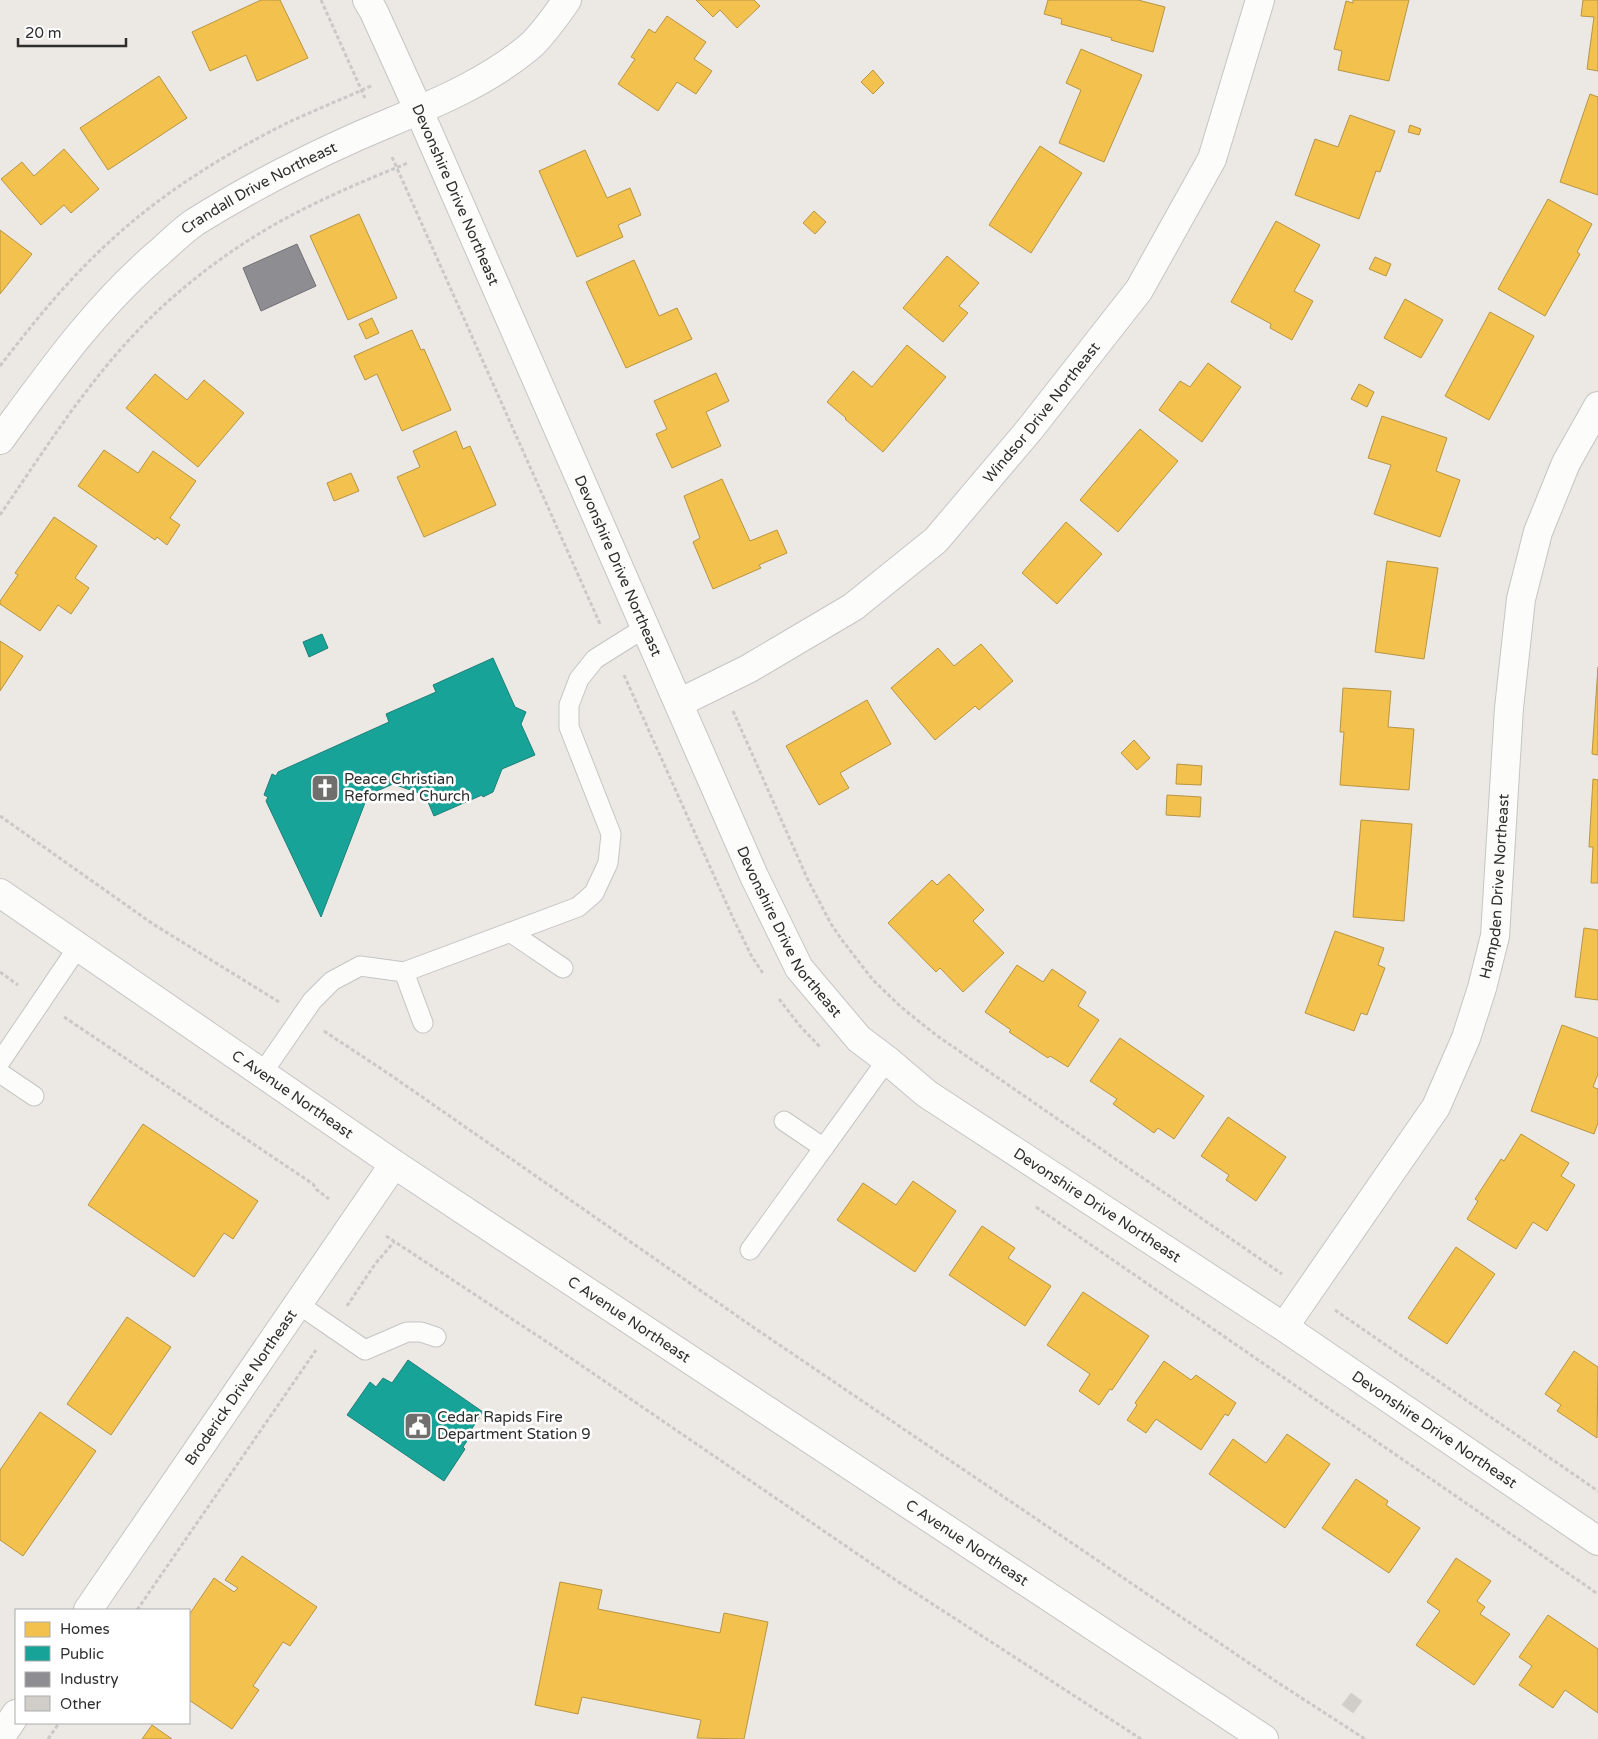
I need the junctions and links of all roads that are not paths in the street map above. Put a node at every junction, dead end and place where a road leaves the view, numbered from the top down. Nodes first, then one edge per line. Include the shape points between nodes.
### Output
1 (366, 0) edge
2 (567, 0) edge
3 (1260, 0) edge
4 (419, 110) junction
5 (1598, 406) edge
6 (0, 440) edge
7 (646, 627) junction
8 (679, 703) junction
9 (0, 893) edge
10 (510, 932) junction
11 (78, 947) junction
12 (563, 968) dead end
13 (404, 972) junction
14 (423, 1023) dead end
15 (887, 1060) junction
16 (0, 1062) edge
17 (262, 1072) junction
18 (0, 1073) edge
19 (34, 1096) dead end
20 (784, 1121) dead end
21 (824, 1148) junction
22 (394, 1164) junction
23 (750, 1250) dead end
24 (298, 1304) junction
25 (1284, 1327) junction
26 (436, 1337) dead end
27 (1598, 1541) edge
28 (89, 1609) edge
29 (15, 1716) edge
30 (0, 1738) edge
31 (1264, 1739) edge

1 - 4 street, Devonshire Drive Northeast
2 - 4 street, Crandall Drive Northeast via 531,46 490,76
3 - 8 street, Windsor Drive Northeast via 1212,160 1139,290 1030,429 936,540 853,607 748,670
4 - 6 street, Crandall Drive Northeast via 258,184 193,223 136,272 88,322
4 - 7 street, Devonshire Drive Northeast
5 - 25 street, Hampden Drive Northeast via 1566,463 1545,514 1521,599 1509,708 1495,936 1466,1038 1436,1107
7 - 8 street, Devonshire Drive Northeast
7 - 10 lane via 596,658 579,679 569,705 569,727 611,834 608,863 594,893 578,907
8 - 15 street, Devonshire Drive Northeast via 754,876 799,968 858,1039
9 - 11 street, C Avenue Northeast
10 - 12 lane
10 - 13 lane
11 - 16 lane
11 - 17 street, C Avenue Northeast
13 - 14 lane
13 - 17 lane via 360,966 332,981 312,1001
15 - 21 lane
15 - 25 street, Devonshire Drive Northeast via 927,1094
17 - 22 street, C Avenue Northeast
18 - 19 lane
20 - 21 lane
21 - 23 lane
22 - 24 street, Broderick Drive Northeast
22 - 31 street, C Avenue Northeast
24 - 26 lane via 365,1350 407,1332
24 - 28 street, Broderick Drive Northeast
25 - 27 street, Devonshire Drive Northeast
29 - 30 street

